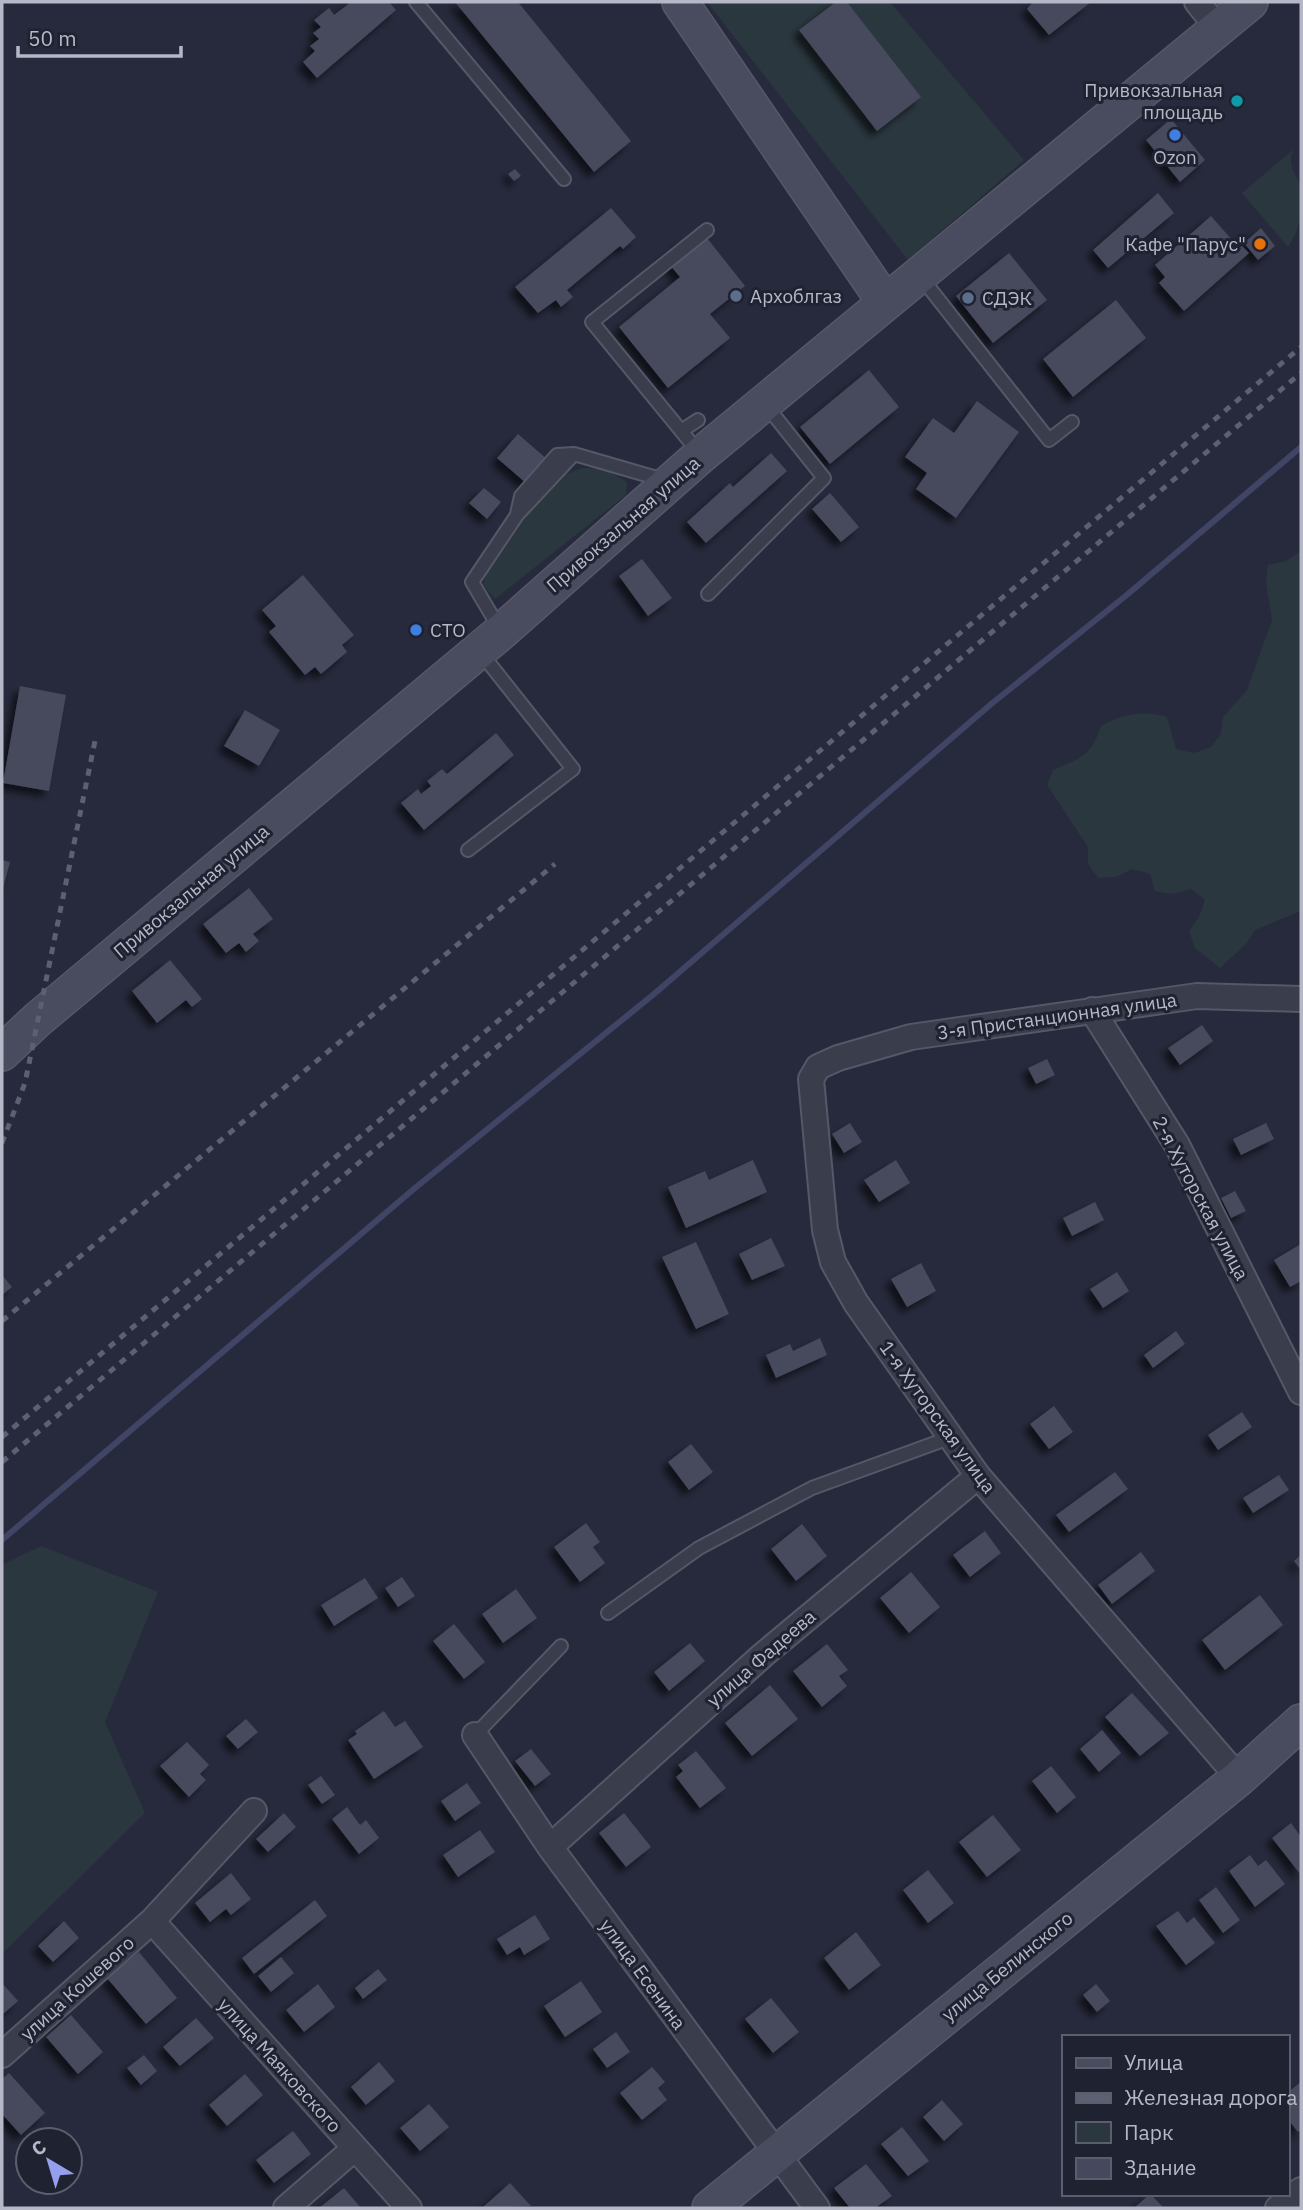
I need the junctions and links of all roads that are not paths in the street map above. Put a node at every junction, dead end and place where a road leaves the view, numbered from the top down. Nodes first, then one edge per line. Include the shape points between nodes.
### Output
1 (416, 2) edge
2 (680, 2) edge
3 (1250, 2) edge
4 (1207, 15) edge
5 (564, 179) dead end
6 (707, 230) dead end
7 (918, 274) junction
8 (885, 302) junction
9 (764, 402) junction
10 (698, 420) dead end
11 (1072, 422) dead end
12 (691, 443) junction
13 (671, 482) junction
14 (709, 594) dead end
15 (490, 641) junction
16 (468, 850) dead end
17 (1301, 999) edge
18 (1093, 1010) junction
19 (2, 1053) edge
20 (818, 1067) joint
21 (1301, 1392) edge
22 (949, 1438) junction
23 (978, 1476) junction
24 (608, 1613) dead end
25 (561, 1646) dead end
26 (1301, 1723) edge
27 (475, 1735) joint
28 (1239, 1777) junction
29 (254, 1811) dead end
30 (550, 1847) junction
31 (152, 1922) junction
32 (2, 2055) edge
33 (355, 2148) junction
34 (775, 2154) junction
35 (1301, 2190) edge
36 (286, 2208) edge
37 (409, 2208) edge
38 (710, 2208) edge
39 (817, 2208) edge
40 (1278, 2208) edge

1 - 5 lane
2 - 8 street
3 - 4 street, Привокзальная улица
4 - 7 street, Привокзальная улица
6 - 12 lane via 592,322
7 - 8 street, Привокзальная улица
7 - 11 lane via 1049,440
8 - 9 street, Привокзальная улица
9 - 12 street, Привокзальная улица
9 - 14 lane via 824,478
10 - 12 lane
12 - 13 street, Привокзальная улица
13 - 15 street, Привокзальная улица
13 - 15 lane via 574,454 517,515 472,582
15 - 16 lane via 573,769
15 - 19 street, Привокзальная улица
17 - 18 street, 3-я Пристанционная улица via 1197,996
18 - 20 street, 3-я Пристанционная улица via 911,1037 858,1050
18 - 21 street, 2-я Хуторская улица via 1177,1145
20 - 22 street, 1-я Хуторская улица via 811,1091 825,1230 833,1262
22 - 23 street, 1-я Хуторская улица
22 - 24 lane via 811,1488 699,1548
23 - 28 street, 1-я Хуторская улица
23 - 30 street, улица Фадеева via 762,1655
25 - 27 lane
26 - 28 street, улица Белинского
27 - 30 street, улица Есенина
28 - 34 street, улица Белинского
29 - 31 street, улица Кошевого
30 - 34 street, улица Есенина
31 - 32 street, улица Кошевого
31 - 33 street, улица Маяковского
33 - 36 street
33 - 37 street, улица Маяковского
34 - 38 street, улица Белинского
34 - 39 street, улица Есенина
35 - 40 street

